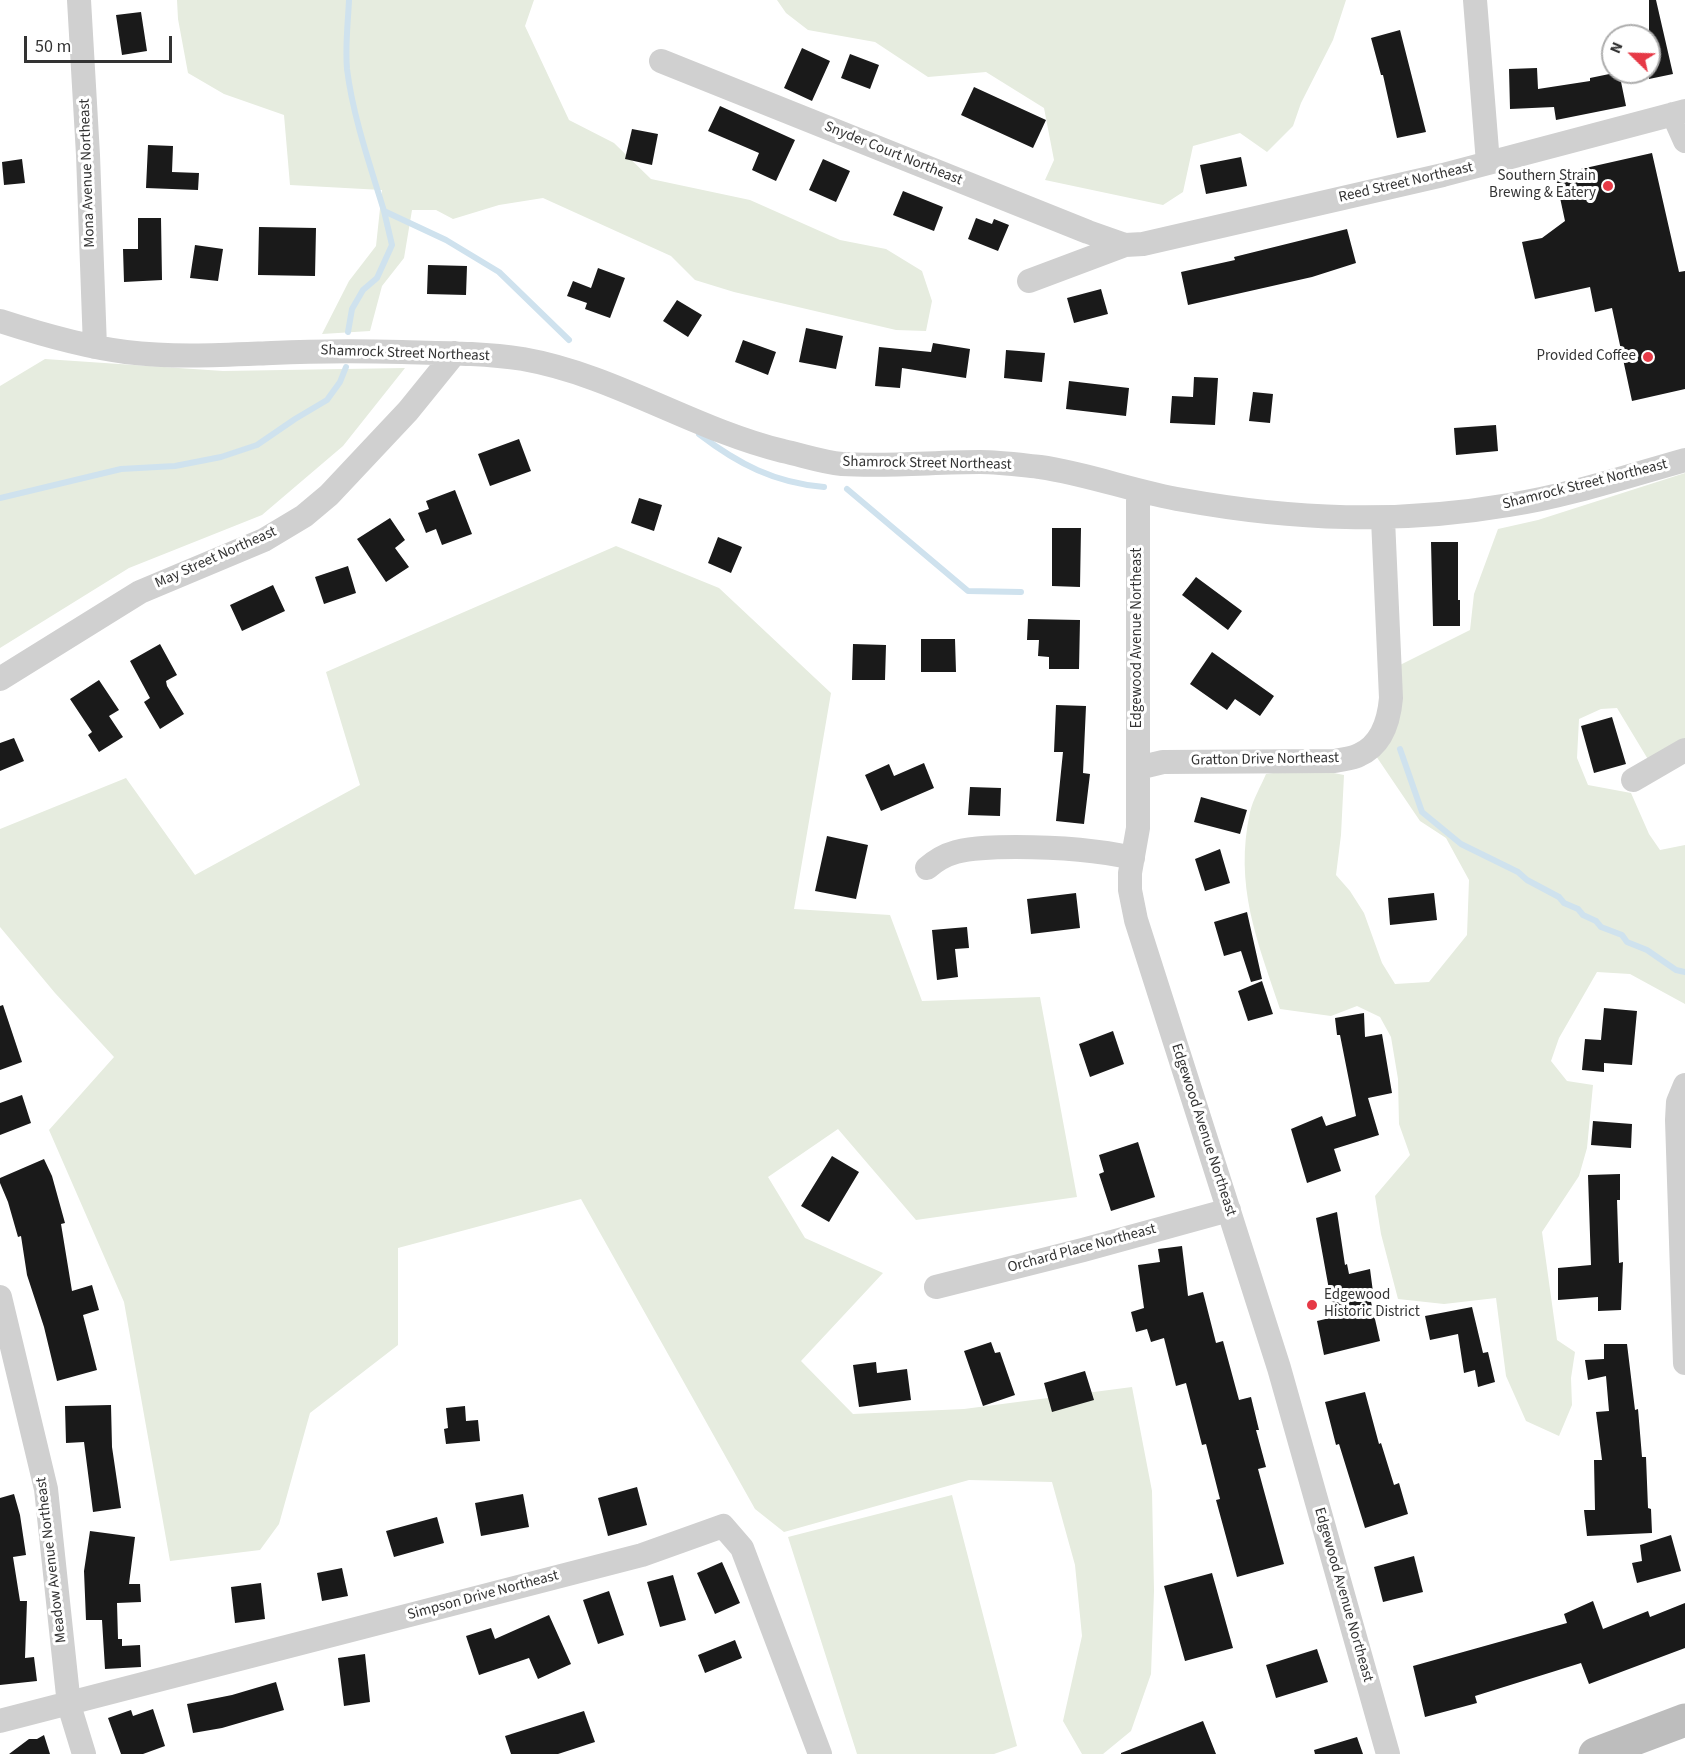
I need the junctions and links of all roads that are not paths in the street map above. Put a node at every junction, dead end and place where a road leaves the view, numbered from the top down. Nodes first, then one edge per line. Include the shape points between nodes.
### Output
1 (79, 0) edge
2 (1475, 0) edge
3 (661, 61) dead end
4 (1679, 113) edge
5 (1685, 141) edge
6 (1488, 164) junction
7 (1125, 245) junction
8 (1029, 281) dead end
9 (0, 321) edge
10 (95, 347) junction
11 (454, 353) junction
12 (1685, 460) edge
13 (1138, 491) junction
14 (1383, 519) junction
15 (0, 679) edge
16 (1685, 750) edge
17 (1138, 768) junction
18 (1633, 780) dead end
19 (1133, 858) junction
20 (927, 868) dead end
21 (1685, 1085) edge
22 (1229, 1210) junction
23 (936, 1287) dead end
24 (0, 1297) edge
25 (1685, 1363) edge
26 (69, 1705) junction
27 (1685, 1720) edge
28 (0, 1721) edge
29 (84, 1754) edge
30 (820, 1754) edge
31 (1388, 1754) edge
32 (1595, 1754) edge

1 - 10 street, Mona Avenue Northeast
2 - 6 street
3 - 7 street, Snyder Court Northeast
4 - 5 street
4 - 6 street, Reed Street Northeast
6 - 7 street, Reed Street Northeast
7 - 8 street
9 - 10 street, Shamrock Street Northeast
10 - 11 street, Shamrock Street Northeast via 191,356 325,351
11 - 13 street, Shamrock Street Northeast via 521,359 564,369 715,428 837,464 996,463 1081,475
11 - 15 street, May Street Northeast via 408,411 304,516 264,540 140,592
12 - 14 street, Shamrock Street Northeast via 1514,505
13 - 14 street, Shamrock Street Northeast via 1266,512
13 - 17 street, Edgewood Avenue Northeast
14 - 17 street, Gratton Drive Northeast via 1391,698 1389,718 1372,746 1359,755 1335,761 1163,762
16 - 18 street
17 - 19 street, Edgewood Avenue Northeast via 1138,828
19 - 20 street via 1066,847 994,847 955,852
19 - 22 street, Edgewood Avenue Northeast via 1130,890 1136,920
21 - 25 street via 1678,1102 1677,1120
22 - 23 street, Orchard Place Northeast
22 - 31 street, Edgewood Avenue Northeast via 1281,1373
24 - 26 street, Meadow Avenue Northeast via 46,1489
26 - 28 street, Simpson Drive Northeast
26 - 29 street, Meadow Avenue Northeast
26 - 30 street, Simpson Drive Northeast via 642,1555 723,1526 742,1548
27 - 32 main road

